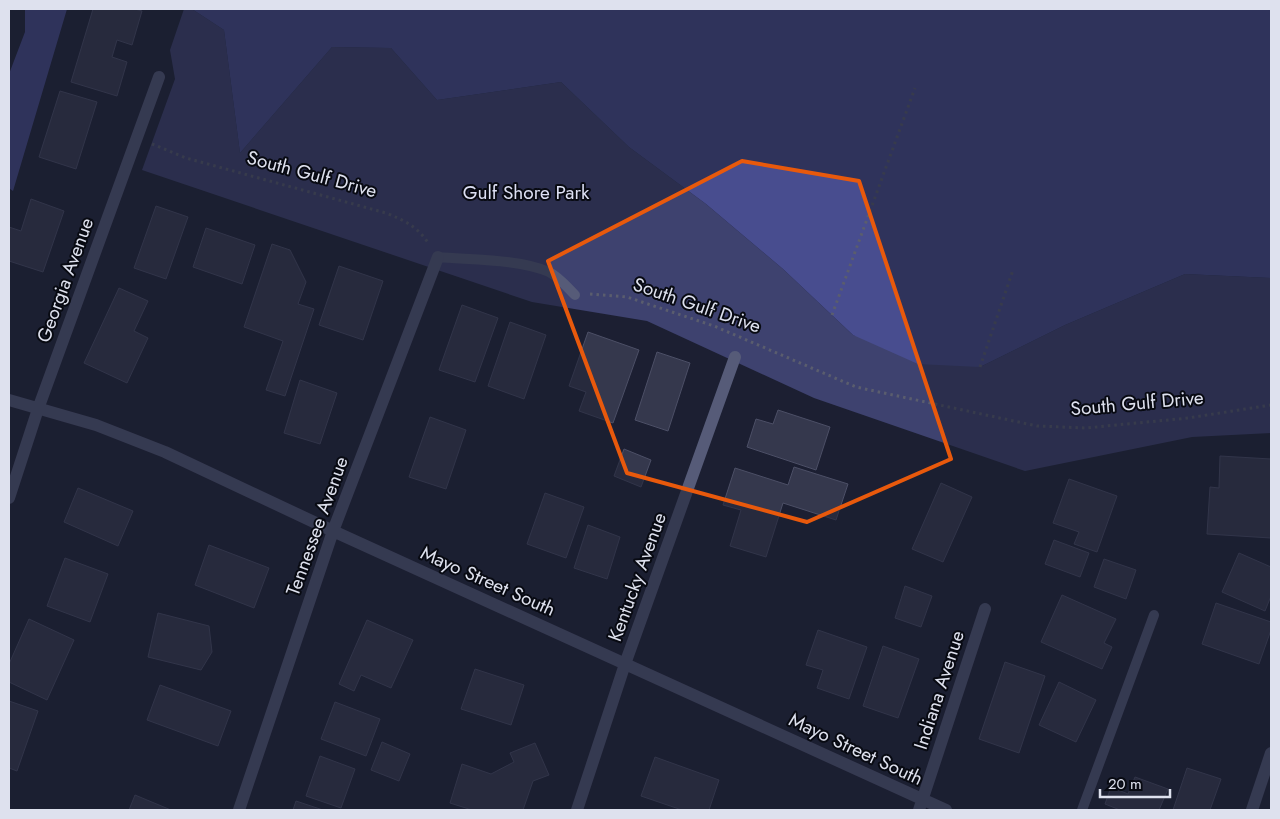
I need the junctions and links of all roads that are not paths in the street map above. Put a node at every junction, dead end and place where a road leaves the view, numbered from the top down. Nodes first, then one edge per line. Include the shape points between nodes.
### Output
1 (159, 76) dead end
2 (438, 257) joint
3 (575, 295) road end
4 (735, 356) dead end
5 (9, 400) edge
6 (38, 409) junction
7 (9, 498) edge
8 (333, 531) junction
9 (985, 610) dead end
10 (1154, 615) dead end
11 (626, 664) junction
12 (1271, 753) edge
13 (921, 805) edge
14 (239, 810) edge
15 (577, 810) edge
16 (946, 810) edge
17 (1082, 810) edge
18 (1252, 810) edge

1 - 6 street, Georgia Avenue
2 - 3 lane via 519,264 550,273
2 - 8 street, Tennessee Avenue
4 - 11 street, Kentucky Avenue
5 - 6 street, Mayo Street South
6 - 7 street, Georgia Avenue
6 - 8 street, Mayo Street South via 96,425 165,452
8 - 11 street, Mayo Street South
8 - 14 street, Tennessee Avenue
9 - 13 street, Indiana Avenue
10 - 17 lane
11 - 13 street, Mayo Street South
11 - 15 street, Kentucky Avenue
12 - 18 street
13 - 16 street, Mayo Street South

